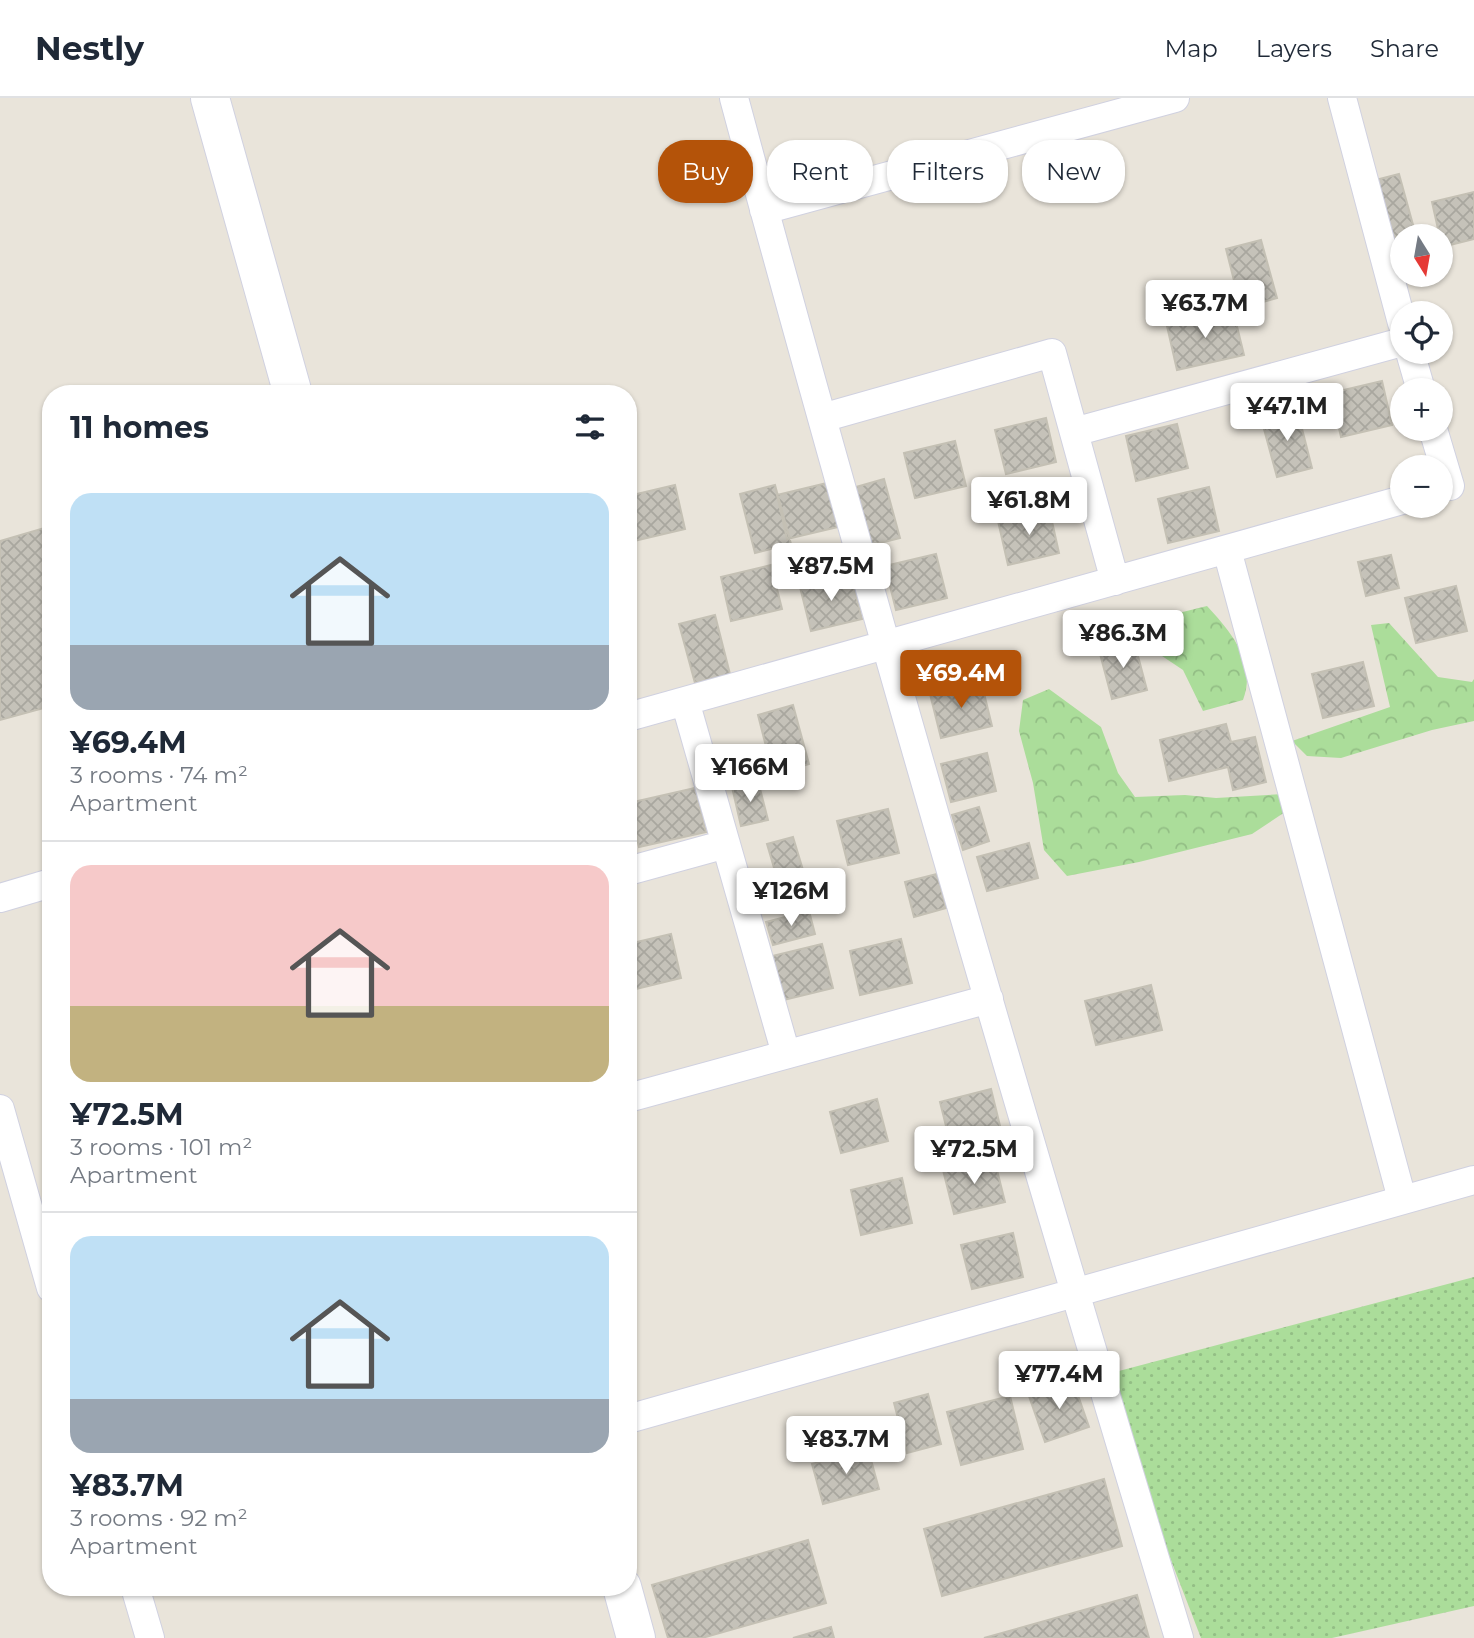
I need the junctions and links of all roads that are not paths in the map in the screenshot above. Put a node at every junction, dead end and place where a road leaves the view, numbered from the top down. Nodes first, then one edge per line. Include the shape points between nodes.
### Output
1 (210, 98) edge
2 (734, 98) edge
3 (1175, 98) edge
4 (1342, 98) edge
5 (764, 210) junction
6 (1396, 301) edge
7 (1390, 345) edge
8 (290, 385) edge
9 (822, 418) junction
10 (1074, 432) junction
11 (1438, 441) edge
12 (1455, 485) edge
13 (1390, 503) edge
14 (1227, 550) junction
15 (1115, 582) junction
16 (886, 646) junction
17 (685, 701) junction
18 (637, 714) edge
19 (726, 844) junction
20 (637, 869) edge
21 (42, 886) edge
22 (0, 898) edge
23 (989, 999) junction
24 (786, 1054) junction
25 (637, 1095) edge
26 (0, 1109) edge
27 (1474, 1180) edge
28 (1402, 1199) junction
29 (42, 1256) edge
30 (1074, 1292) junction
31 (637, 1416) edge
32 (138, 1596) edge
33 (624, 1596) edge
34 (150, 1638) edge
35 (636, 1638) edge
36 (1179, 1638) edge

1 - 8 street
2 - 5 street
3 - 5 street
4 - 6 street
5 - 9 street
7 - 10 street
9 - 10 street via 1052,353
9 - 16 street
10 - 15 street
11 - 12 street
13 - 14 street
14 - 15 street
14 - 28 street
15 - 16 street
16 - 17 street
16 - 23 street
17 - 18 street
17 - 19 street
19 - 20 street
19 - 24 street
21 - 22 street
23 - 24 street
23 - 30 street
24 - 25 street
26 - 29 street
27 - 28 street
28 - 30 street
30 - 31 street
30 - 36 street
32 - 34 street
33 - 35 street

